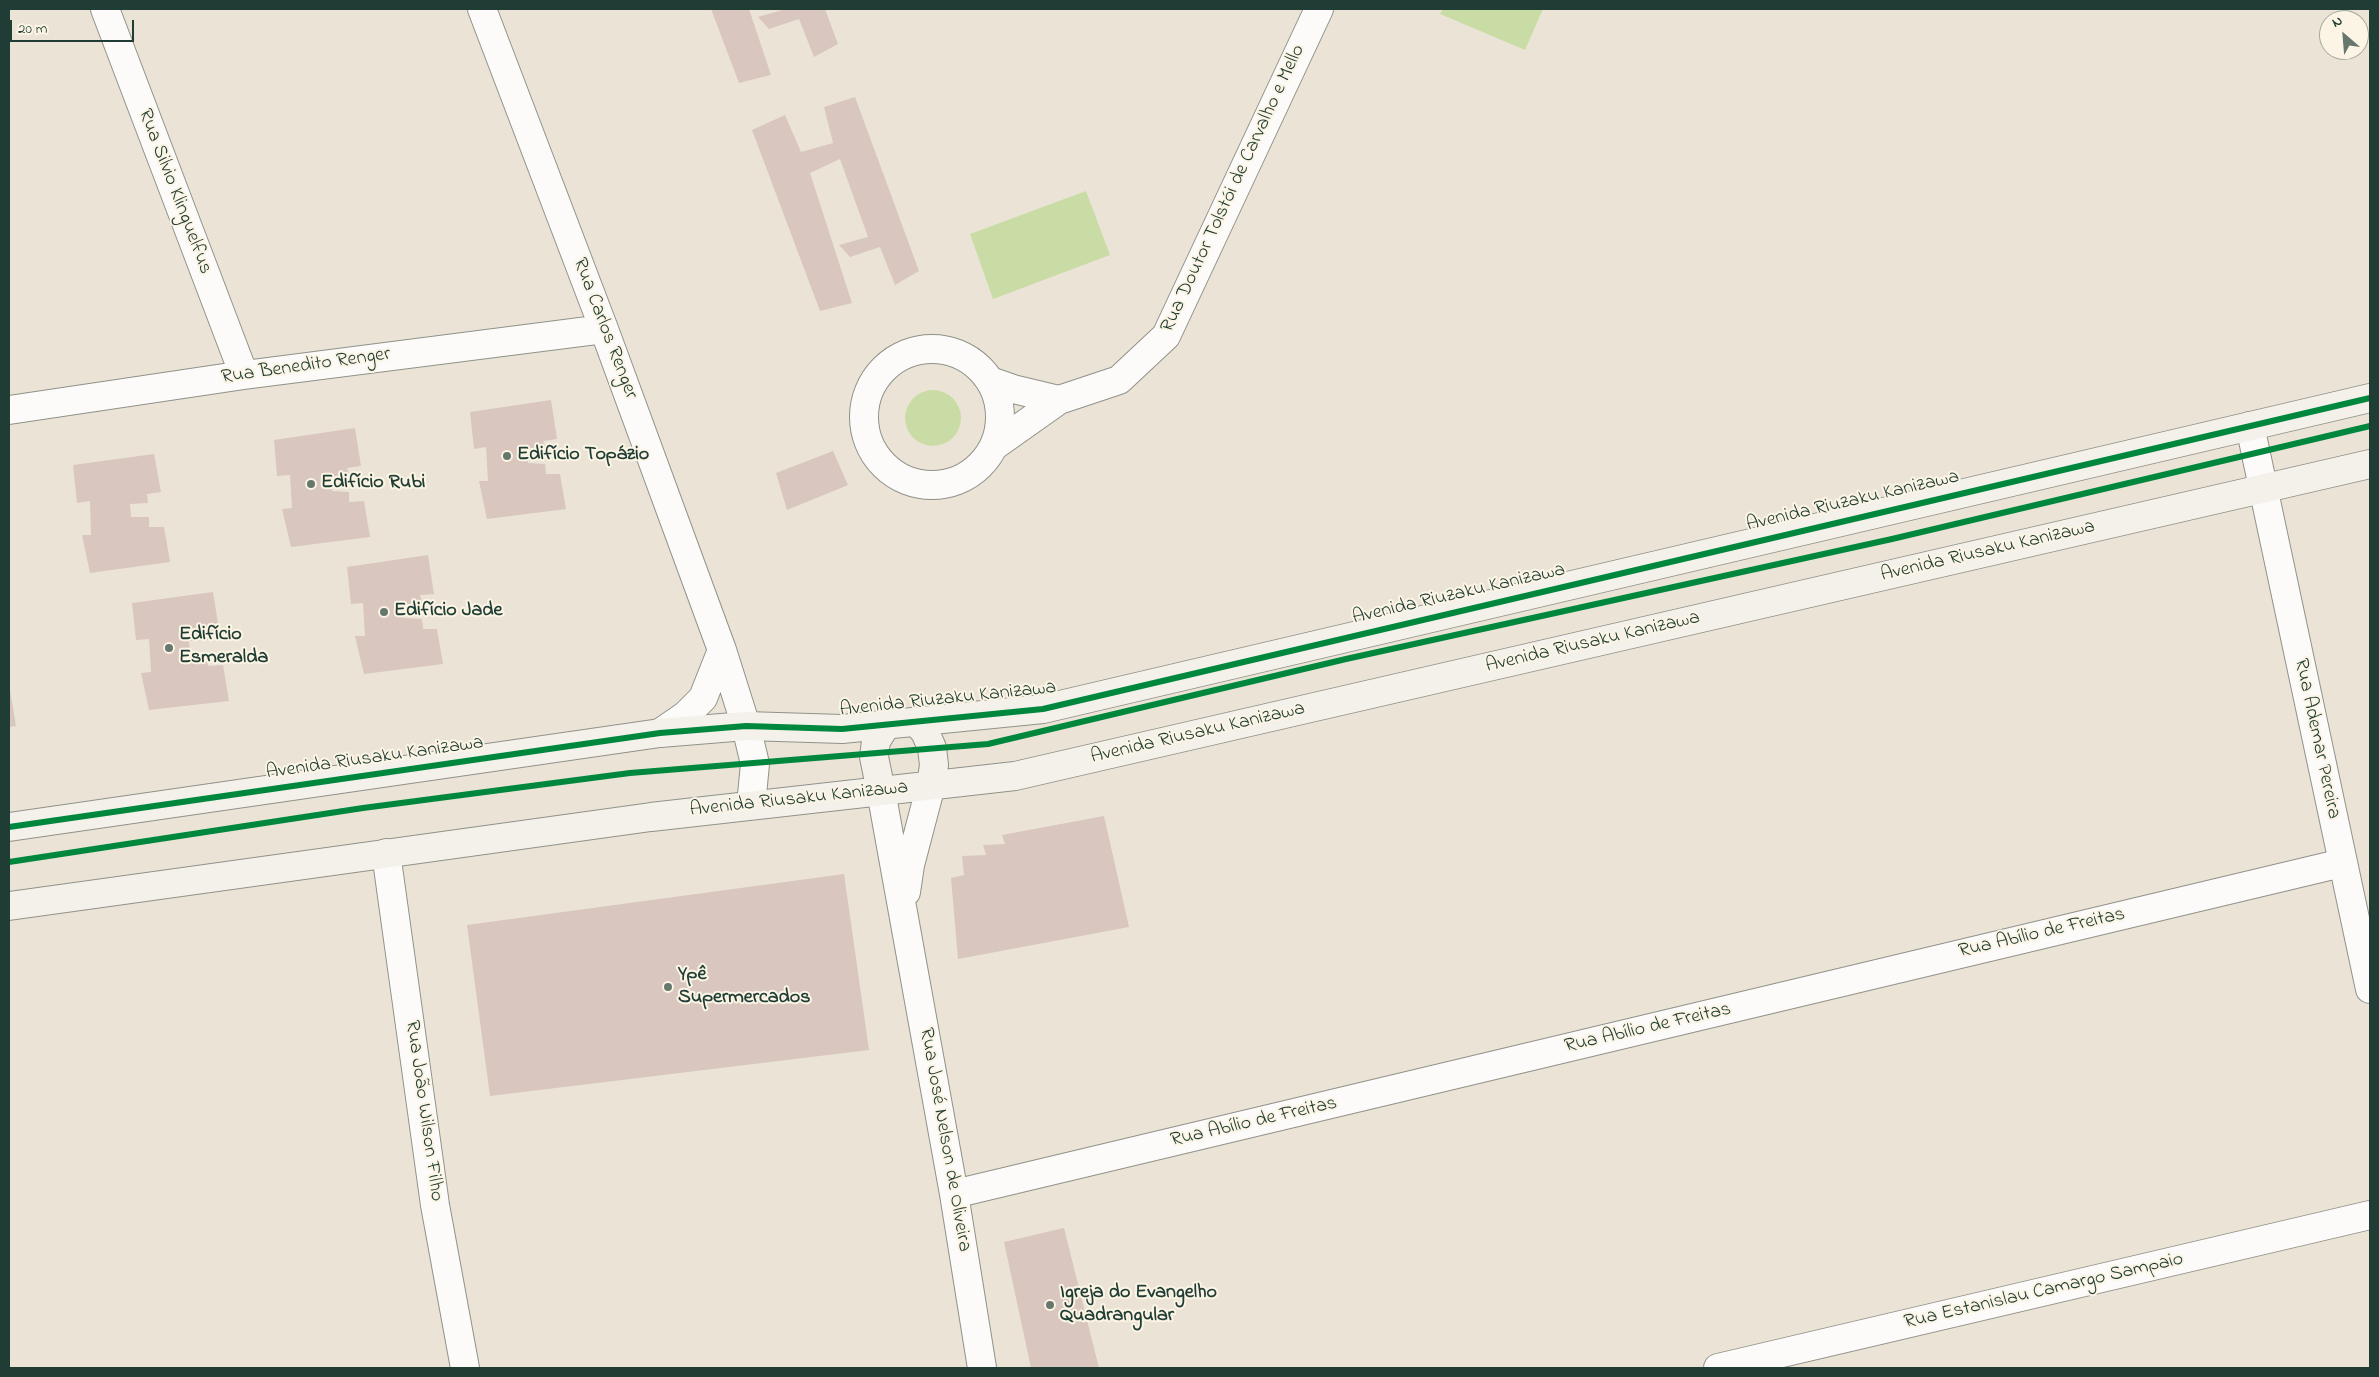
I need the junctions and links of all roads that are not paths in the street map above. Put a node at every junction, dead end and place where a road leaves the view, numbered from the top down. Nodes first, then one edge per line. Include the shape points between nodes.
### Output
1 (105, 9) edge
2 (482, 9) edge
3 (1319, 9) edge
4 (604, 329) junction
5 (244, 375) junction
6 (990, 380) junction
7 (2370, 398) edge
8 (1059, 400) junction
9 (9, 410) edge
10 (2250, 426) junction
11 (994, 446) junction
12 (2370, 464) edge
13 (2265, 488) junction
14 (722, 650) junction
15 (916, 722) junction
16 (886, 725) junction
17 (746, 726) junction
18 (660, 733) junction
19 (931, 785) junction
20 (882, 791) junction
21 (751, 805) junction
22 (9, 827) edge
23 (386, 853) junction
24 (2342, 863) junction
25 (9, 906) edge
26 (904, 911) junction
27 (2370, 988) edge
28 (954, 1194) junction
29 (2370, 1215) edge
30 (465, 1368) edge
31 (982, 1368) edge
32 (1718, 1368) edge

1 - 5 street, Rua Silvio Klinguelfus
2 - 4 street, Rua Carlos Renger
3 - 8 street, Rua Doutor Tolstói de Carvalho e Mello via 1166,336 1120,380
4 - 5 street, Rua Benedito Renger
4 - 14 street, Rua Carlos Renger
5 - 9 street, Rua Benedito Renger
6 - 8 street, Rua Doutor Tolstói de Carvalho e Mello
6 - 11 street, Rua Doutor Tolstói de Carvalho e Mello via 999,402 1000,424
6 - 11 street, Rua Doutor Tolstói de Carvalho e Mello via 975,364 955,353 932,349 910,352 890,362 875,379 865,400 863,422 868,444 880,463 898,477 919,485 942,484 963,478 981,464
7 - 10 street, Avenida Riuzaku Kanizawa
8 - 11 street, Rua Doutor Tolstói de Carvalho e Mello
10 - 13 street
10 - 15 street, Avenida Riuzaku Kanizawa via 1043,710
12 - 13 street, Avenida Riusaku Kanizawa
13 - 19 street, Avenida Riusaku Kanizawa via 1015,776
13 - 24 street, Rua Ademar Pereira
14 - 17 street, Rua Carlos Renger
14 - 18 street via 703,698
15 - 16 street, Avenida Riuzaku Kanizawa
15 - 19 street via 932,748
16 - 17 street, Avenida Riuzaku Kanizawa via 842,729
16 - 20 street via 876,741 874,757
17 - 18 street, Avenida Riusaku Kanizawa
17 - 21 street via 755,764
18 - 22 street, Avenida Riusaku Kanizawa
19 - 20 street, Avenida Riusaku Kanizawa
19 - 26 street, Rua José Nelson de Oliveira via 910,865
20 - 21 street, Avenida Riusaku Kanizawa
20 - 26 street, Rua José Nelson de Oliveira
21 - 23 street, Avenida Riusaku Kanizawa
23 - 25 street, Avenida Riusaku Kanizawa
23 - 30 street, Rua João Wilson Filho via 435,1205
24 - 27 street, Rua Ademar Pereira
24 - 28 street, Rua Abílio de Freitas
26 - 28 street, Rua José Nelson de Oliveira
28 - 31 street, Rua José Nelson de Oliveira
29 - 32 street, Rua Estanislau Camargo Sampaio

